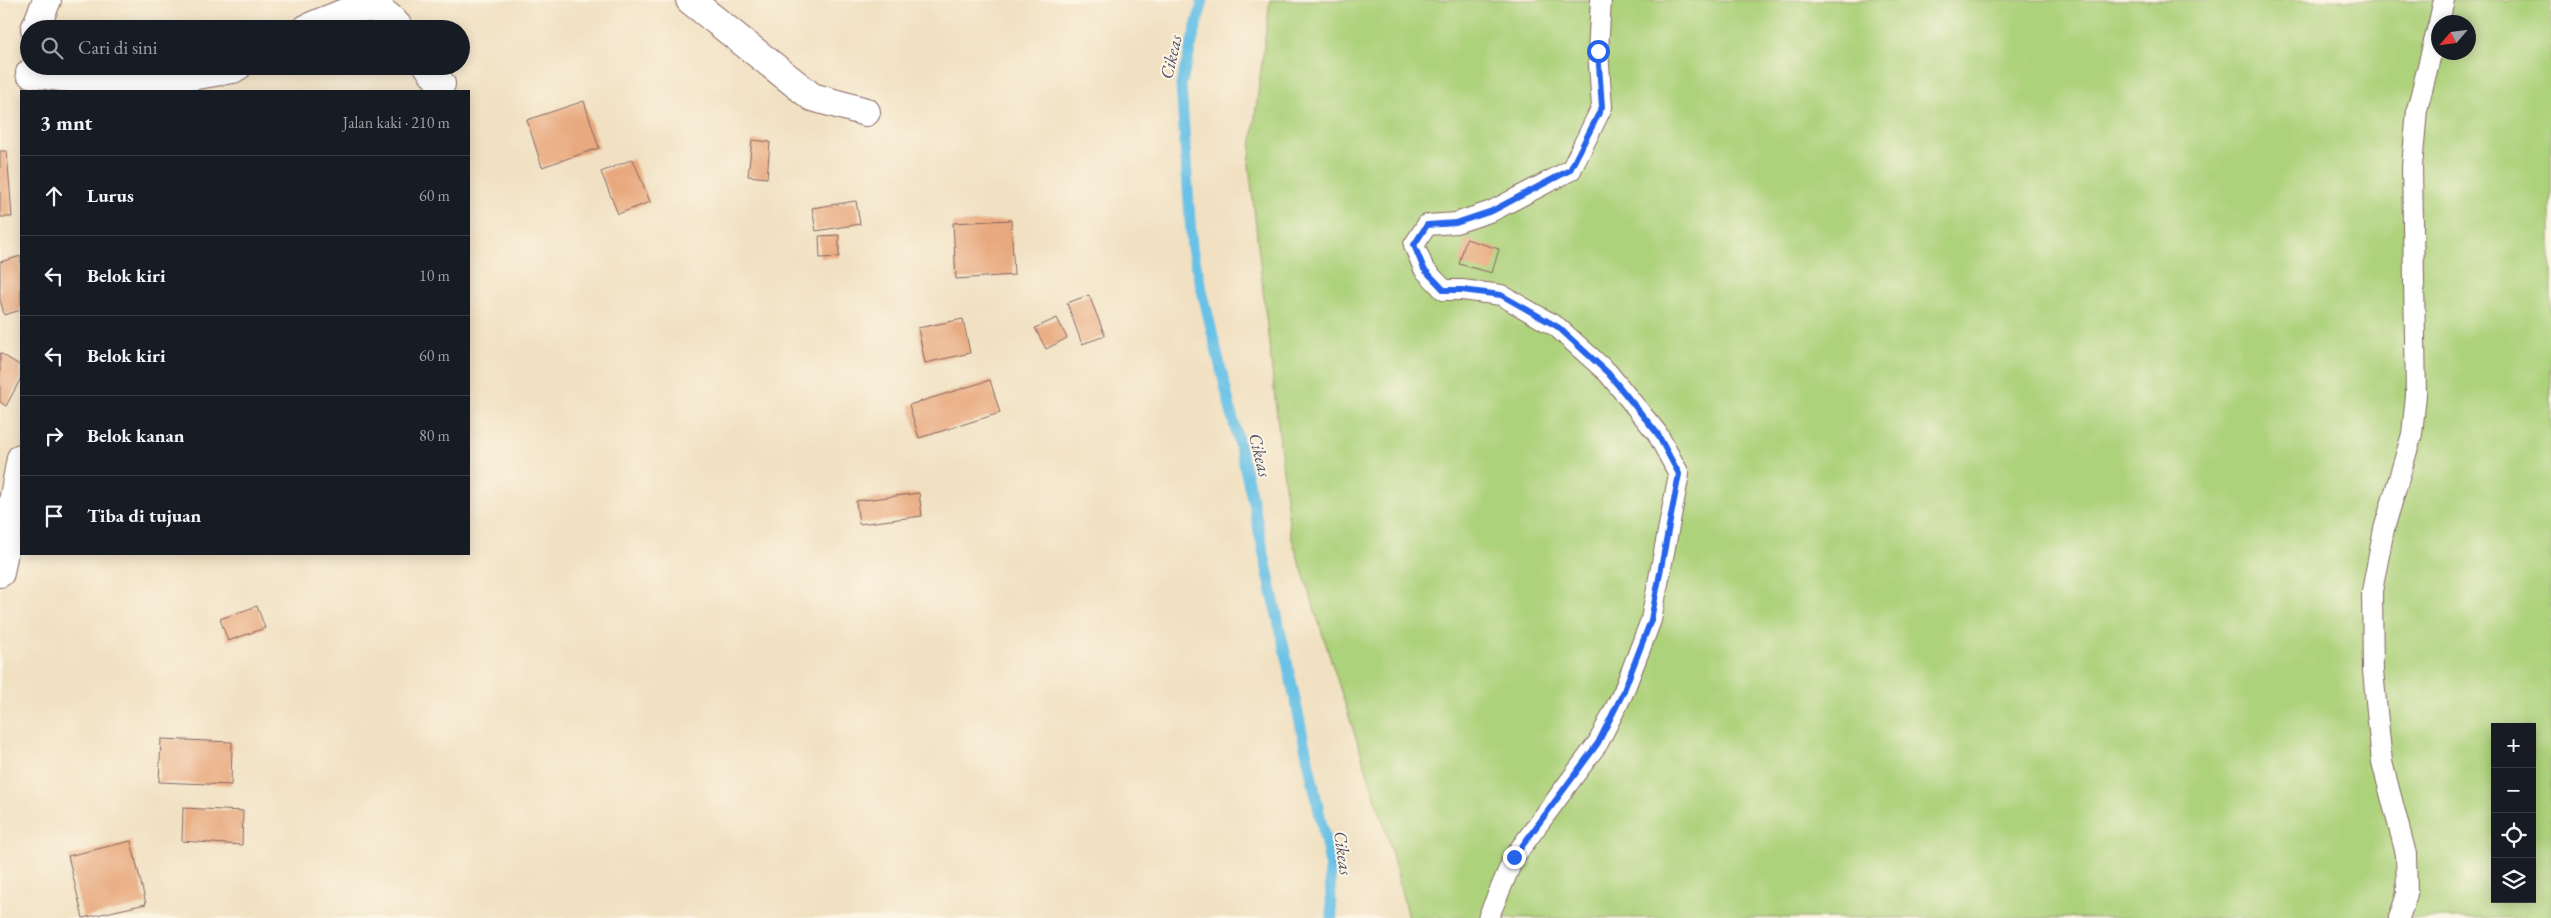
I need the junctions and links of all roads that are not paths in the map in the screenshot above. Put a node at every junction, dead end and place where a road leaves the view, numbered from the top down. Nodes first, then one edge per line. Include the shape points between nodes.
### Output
1 (47, 0) edge
2 (690, 0) edge
3 (1601, 0) edge
4 (2444, 0) edge
5 (2441, 15) edge
6 (39, 20) edge
7 (329, 20) edge
8 (393, 20) edge
9 (2431, 55) edge
10 (199, 75) edge
11 (30, 77) edge
12 (866, 112) dead end
13 (20, 463) edge
14 (0, 573) edge
15 (1488, 918) edge
16 (2399, 918) edge

1 - 6 street
2 - 12 street via 812,97
3 - 15 lane via 1598,51 1602,107 1570,170 1492,211 1456,223 1427,225 1414,245 1424,269 1444,290 1501,295 1558,327 1608,373 1657,433 1679,474 1651,620 1623,693 1598,743 1514,857
4 - 5 lane
7 - 8 street via 362,7 379,9
9 - 16 lane via 2417,110 2412,167 2416,395 2412,434 2384,529 2372,592 2373,671 2382,762 2406,854 2406,894
10 - 11 street via 127,82
13 - 14 street

